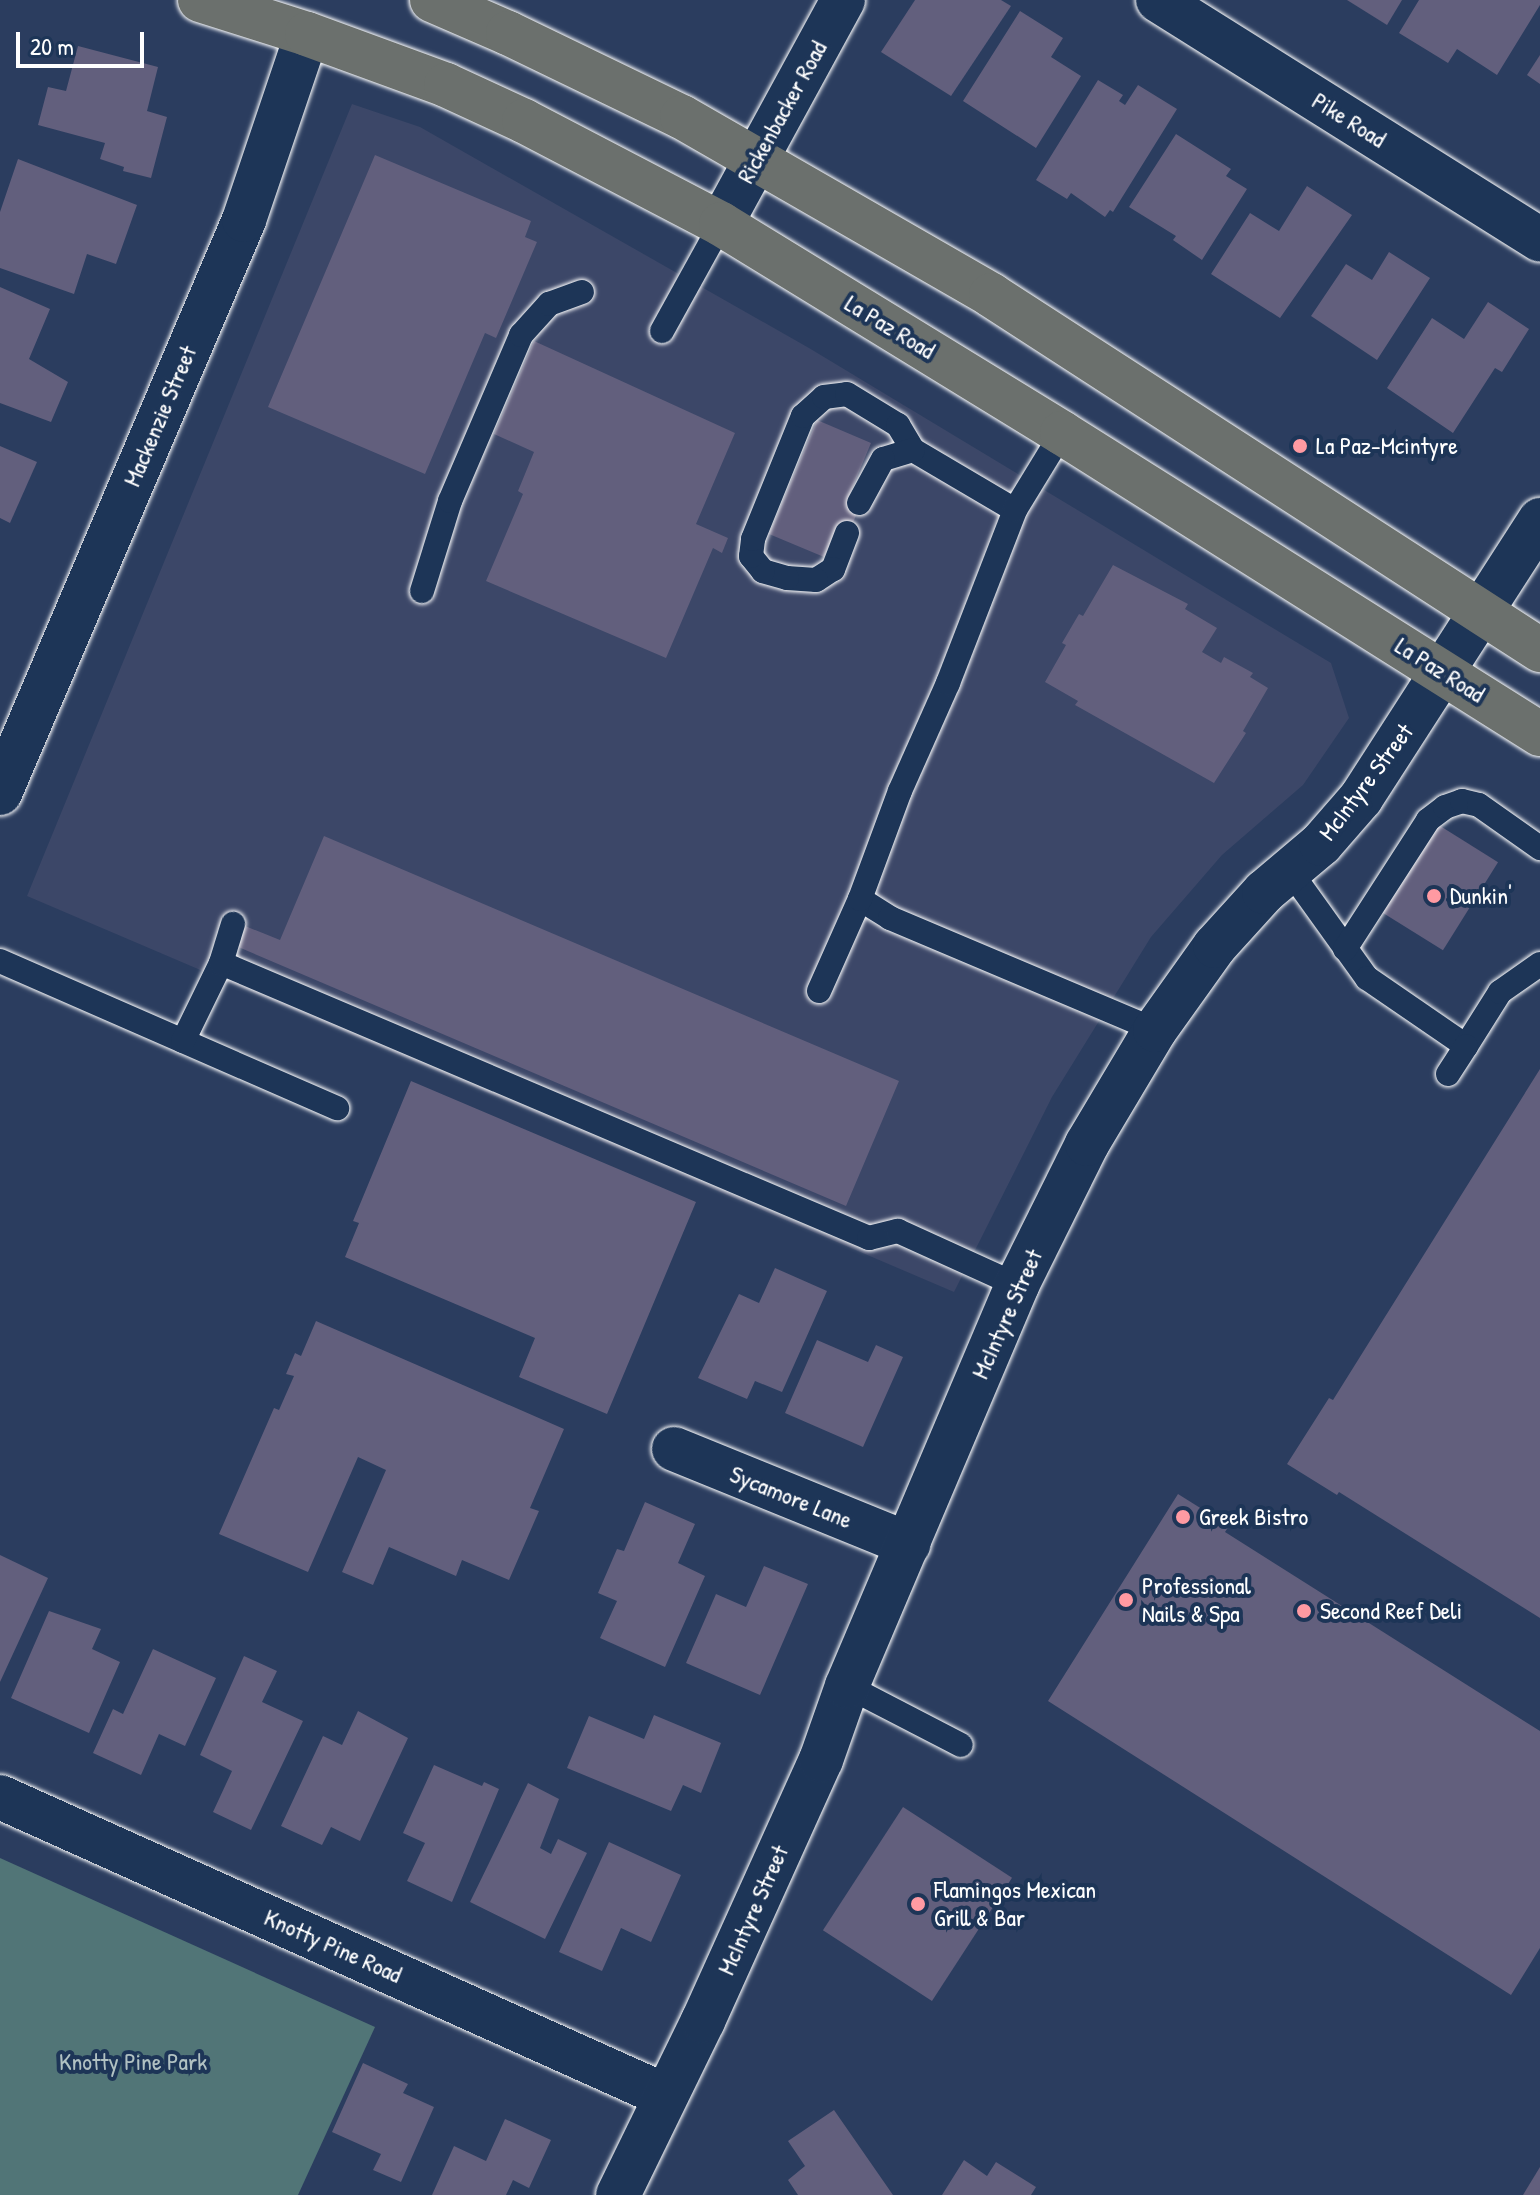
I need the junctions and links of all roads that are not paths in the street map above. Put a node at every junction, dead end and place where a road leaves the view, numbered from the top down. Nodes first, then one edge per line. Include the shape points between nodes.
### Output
1 (200, 0) edge
2 (432, 0) edge
3 (843, 0) edge
4 (1158, 0) edge
5 (307, 34) junction
6 (756, 160) junction
7 (721, 224) junction
8 (1540, 240) edge
9 (582, 292) dead end
10 (662, 331) dead end
11 (1062, 433) junction
12 (913, 450) junction
13 (859, 503) dead end
14 (1015, 510) junction
15 (1540, 520) edge
16 (847, 533) dead end
17 (422, 591) dead end
18 (1483, 614) junction
19 (1540, 650) edge
20 (1444, 673) junction
21 (1540, 734) edge
22 (0, 793) edge
23 (1540, 848) edge
24 (1290, 871) junction
25 (860, 899) junction
26 (233, 924) dead end
27 (1345, 949) junction
28 (0, 961) edge
29 (221, 963) junction
30 (1540, 964) edge
31 (819, 991) dead end
32 (1155, 1030) junction
33 (183, 1041) junction
34 (1466, 1046) junction
35 (1448, 1074) dead end
36 (337, 1108) dead end
37 (1017, 1285) junction
38 (674, 1449) dead end
39 (908, 1544) junction
40 (847, 1686) junction
41 (961, 1745) dead end
42 (0, 1797) edge
43 (666, 2096) junction
44 (618, 2195) edge

1 - 5 main road, La Paz Road
2 - 6 main road via 669,110
3 - 6 street, Rickenbacker Road
4 - 8 street, Pike Road
5 - 7 main road, La Paz Road via 446,85
5 - 22 street, Mackenzie Street via 244,220
6 - 7 street, Rickenbacker Road
6 - 18 main road via 991,295
7 - 10 lane
7 - 11 main road, La Paz Road
9 - 17 lane via 549,304 521,335 450,501
11 - 14 lane
11 - 20 main road, La Paz Road
12 - 13 lane via 883,459
12 - 14 lane
12 - 16 lane via 898,425 847,394 824,397 803,416 753,539 751,556 763,571 816,580 833,569
14 - 25 lane
15 - 18 street, McIntyre Street
18 - 19 main road
18 - 20 street, McIntyre Street
20 - 21 main road, La Paz Road
20 - 24 street, McIntyre Street via 1361,798
23 - 27 lane via 1479,805 1462,801 1445,807 1428,820
24 - 27 lane
24 - 32 street, McIntyre Street via 1215,946
25 - 31 lane
25 - 32 lane via 890,918
26 - 29 lane
27 - 34 lane via 1367,978
28 - 33 lane
29 - 33 lane
29 - 37 lane via 869,1238 898,1231
30 - 34 lane via 1500,992
32 - 37 street, McIntyre Street via 1087,1144
33 - 36 lane
34 - 35 lane
37 - 39 street, McIntyre Street
38 - 39 street, Sycamore Lane
39 - 40 street, McIntyre Street
40 - 41 lane
40 - 43 street, McIntyre Street via 821,1760
42 - 43 street, Knotty Pine Road
43 - 44 street, McIntyre Street

